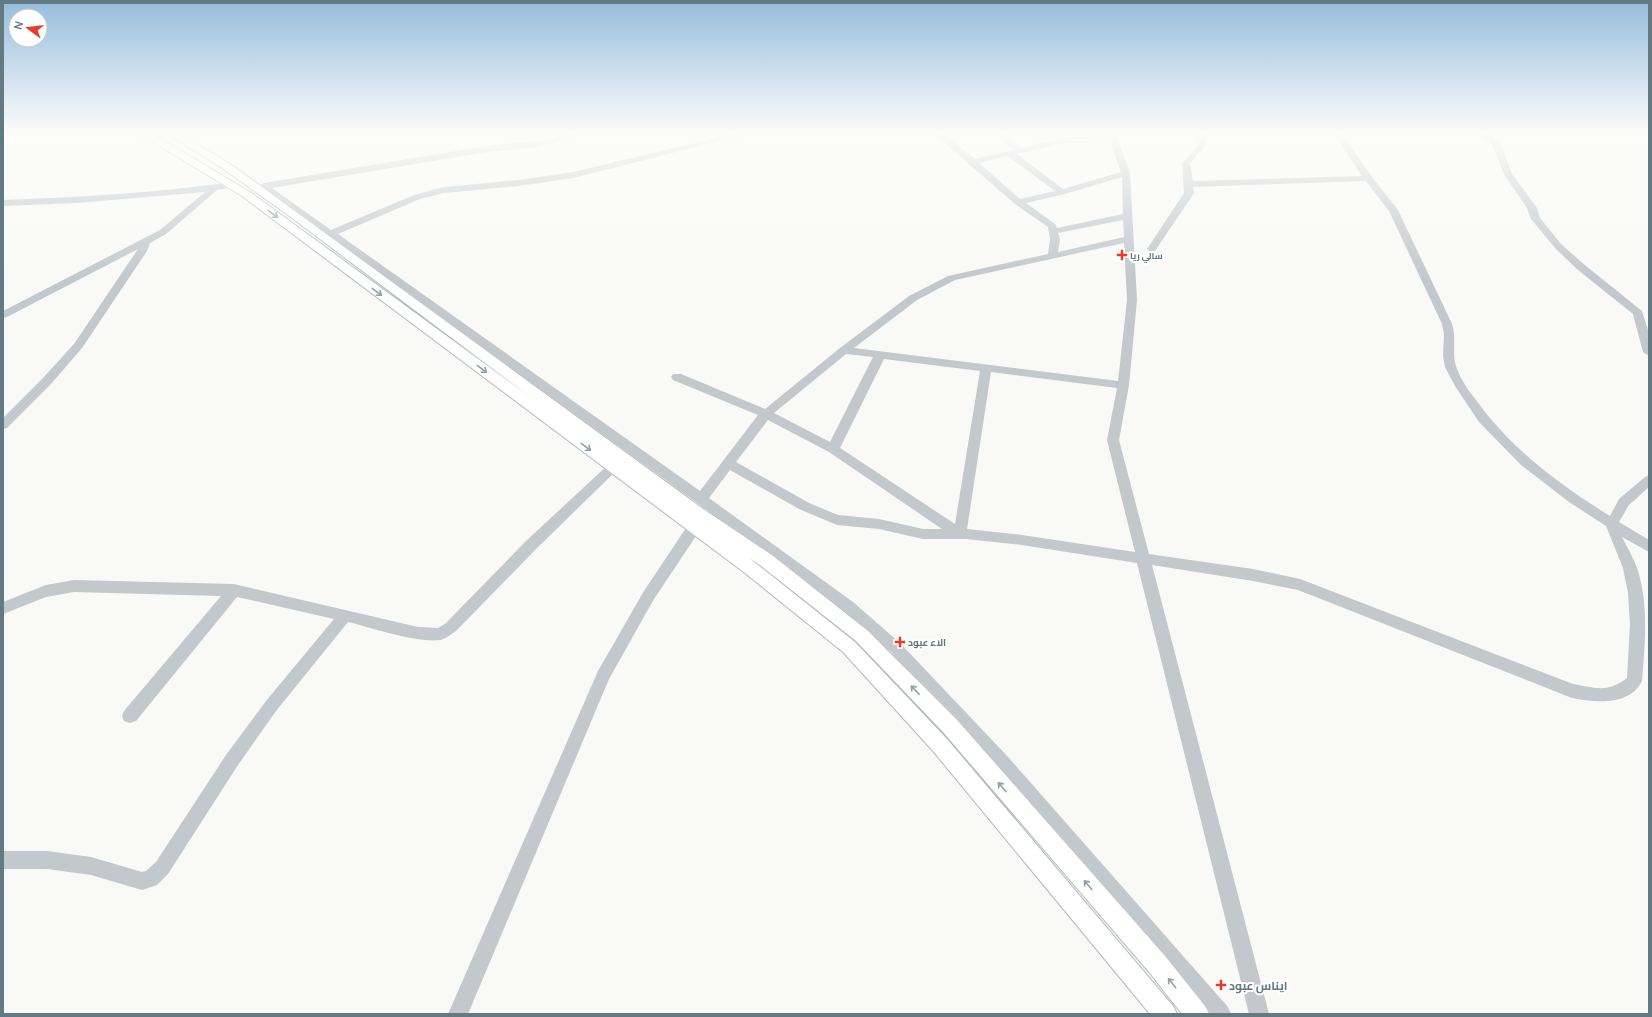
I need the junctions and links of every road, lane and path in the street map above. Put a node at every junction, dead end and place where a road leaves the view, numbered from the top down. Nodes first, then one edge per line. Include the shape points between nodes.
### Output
1 (226, 181) edge
2 (251, 181) edge
3 (293, 181) edge
4 (529, 181) edge
5 (995, 181) edge
6 (1048, 181) edge
7 (1098, 181) edge
8 (1126, 181) edge
9 (1265, 181) edge
10 (1371, 181) edge
11 (1513, 181) edge
12 (1190, 184) joint
13 (232, 185) junction
14 (260, 187) junction
15 (213, 188) junction
16 (1062, 192) junction
17 (1018, 202) junction
18 (3, 203) edge
19 (1128, 216) junction
20 (1054, 231) junction
21 (332, 233) junction
22 (1129, 239) junction
23 (145, 242) junction
24 (1152, 249) dead end
25 (1053, 255) junction
26 (3, 315) edge
27 (844, 350) junction
28 (1649, 352) edge
29 (880, 355) junction
30 (986, 368) junction
31 (677, 377) dead end
32 (1123, 384) junction
33 (766, 414) junction
34 (3, 425) edge
35 (833, 449) junction
36 (729, 463) junction
37 (614, 467) junction
38 (1649, 480) edge
39 (701, 499) junction
40 (1612, 523) junction
41 (695, 526) junction
42 (960, 534) junction
43 (1649, 547) edge
44 (1143, 560) junction
45 (234, 590) junction
46 (3, 608) edge
47 (346, 616) junction
48 (130, 716) dead end
49 (3, 860) edge
50 (458, 1014) edge
51 (1165, 1014) edge
52 (1197, 1014) edge
53 (1221, 1014) edge
54 (1259, 1014) edge

1 - 13 main road
2 - 14 main road
3 - 14 street
4 - 21 street via 469,186 416,197
5 - 17 street
6 - 16 street
7 - 16 street
8 - 19 street
9 - 12 street
10 - 40 street via 1393,210 1444,317 1450,336 1449,363 1478,413 1494,433 1534,469
11 - 28 street via 1532,208 1536,219 1558,246 1638,313
12 - 24 street via 1184,203
13 - 15 street
13 -> 37 main road
14 - 21 street
52 -> 14 main road via 1157,964 950,726 862,636 767,561 693,510
15 - 18 street via 77,200
15 - 23 street via 170,227
16 - 17 street
17 - 20 street via 1052,226
19 - 20 street
19 - 22 street
20 - 25 street
21 - 39 street
22 - 25 street
22 - 32 street via 1132,300
23 - 26 street
23 - 34 street via 142,251 78,346
25 - 27 street via 952,278 913,298
27 - 29 street
27 - 33 street
29 - 30 street
29 - 35 street
30 - 32 street
30 - 42 street
31 - 33 street
32 - 44 street via 1113,440
33 - 35 street
33 - 36 street
35 - 42 street
36 - 39 street
36 - 42 street via 804,506 837,520 879,524 923,534
37 - 41 main road
37 - 47 street via 531,544 451,627 440,634 418,633
38 - 40 street via 1624,502
39 - 53 street via 848,606 896,648 1003,763
40 - 43 street
40 - 44 street via 1614,537 1630,567 1634,584 1637,655 1634,681 1620,693 1599,696 1572,692 1300,585 1253,575
41 - 50 street via 649,595 603,676
41 - 51 main road via 849,647 940,746
42 - 44 street via 1022,540
44 - 54 street
45 - 46 street via 57,587
45 - 47 street
45 - 48 street
47 - 49 street via 272,706 232,760 162,868 151,879 142,881 91,866 47,860

